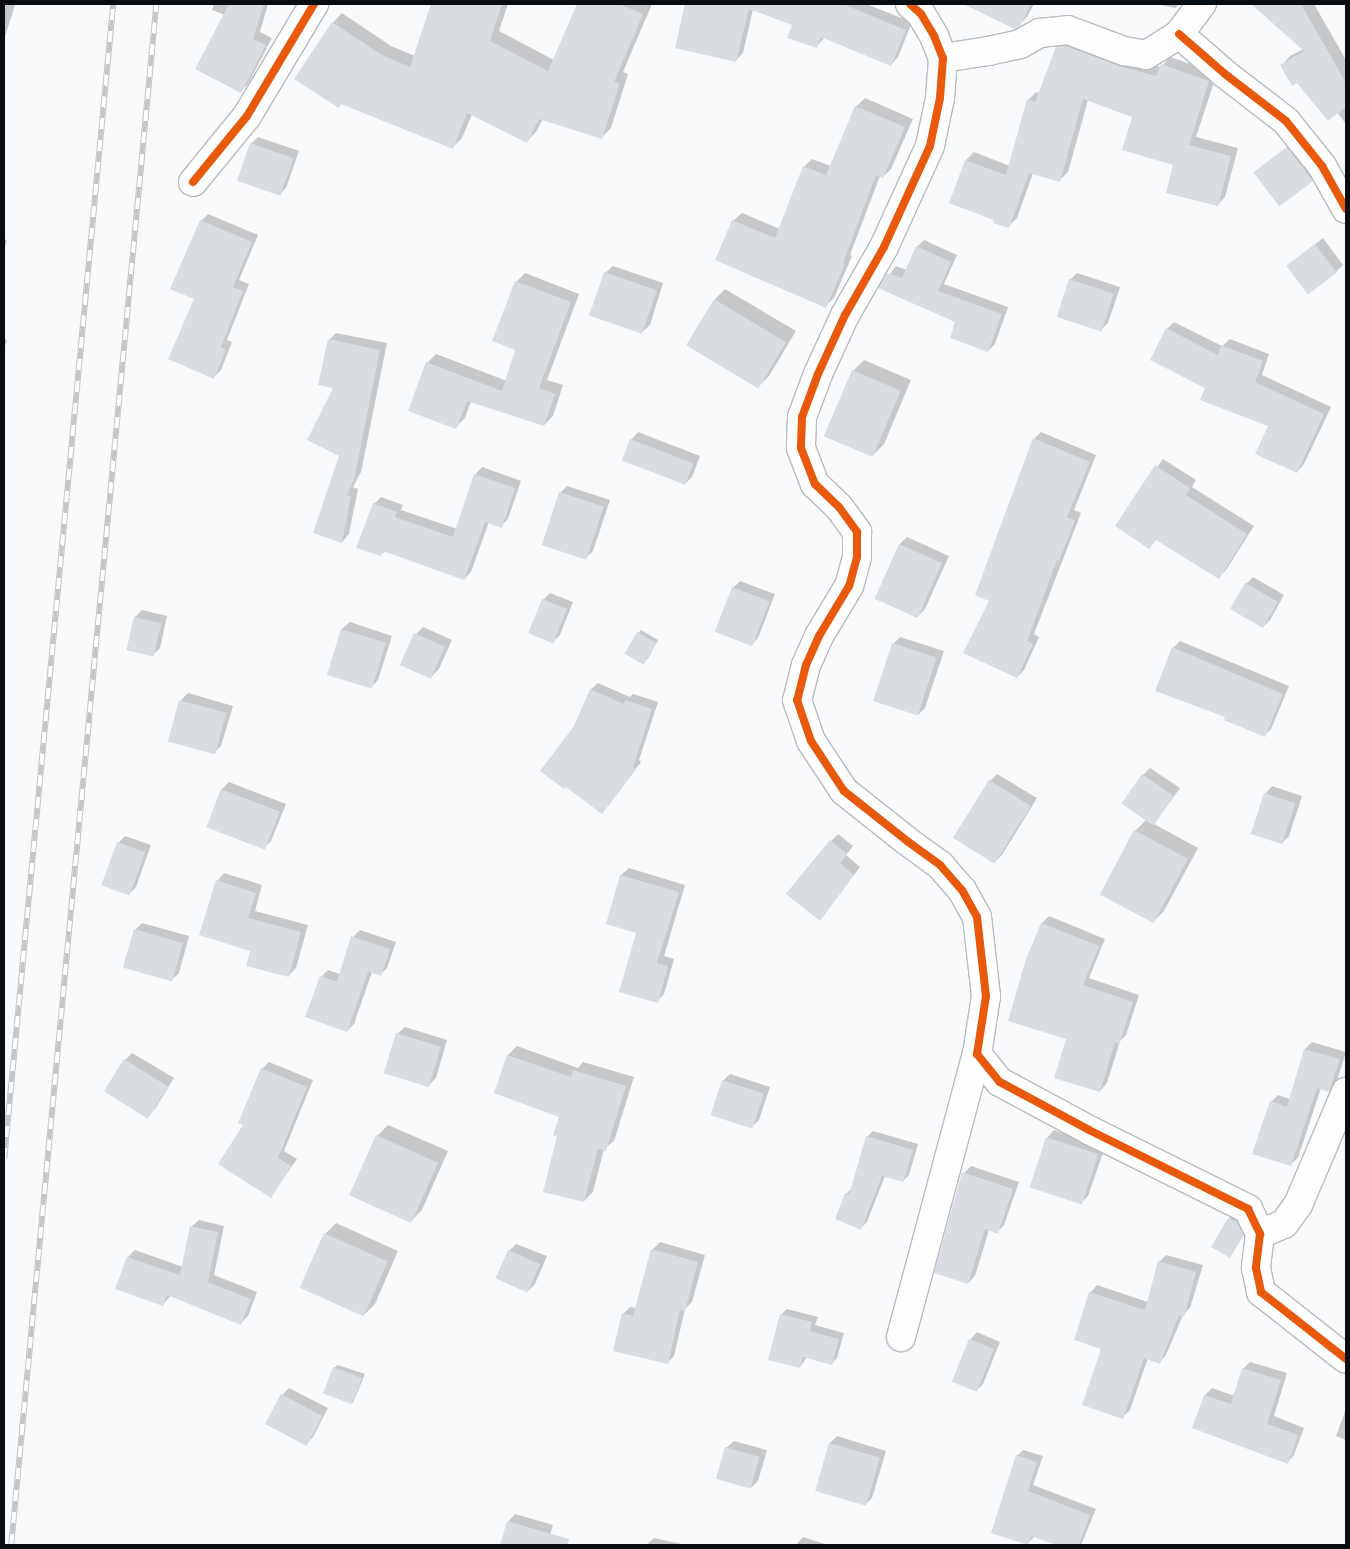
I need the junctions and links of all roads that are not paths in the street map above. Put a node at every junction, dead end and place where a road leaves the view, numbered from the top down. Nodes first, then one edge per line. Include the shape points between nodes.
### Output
1 (314, 4) edge
2 (910, 4) edge
3 (1202, 4) edge
4 (1179, 34) junction
5 (943, 58) junction
6 (193, 182) dead end
7 (1346, 209) edge
8 (977, 1054) junction
9 (1346, 1092) edge
10 (1260, 1234) junction
11 (901, 1337) dead end
12 (1346, 1359) edge

1 - 6 street via 247,116
2 - 5 street via 921,14
3 - 4 street
4 - 5 street via 1146,55 1124,51 1068,30 1040,33 1020,44
4 - 7 street via 1286,121 1322,166
5 - 8 street via 940,98 930,146 884,246 845,315 802,417 800,448 815,484 839,507 857,532 857,557 849,586 809,658 797,700 811,741 844,791 940,865 962,890 973,910 986,996
8 - 10 street via 1000,1082 1248,1209
8 - 11 street
9 - 10 street via 1298,1205 1284,1224
10 - 12 street via 1256,1268 1261,1292

